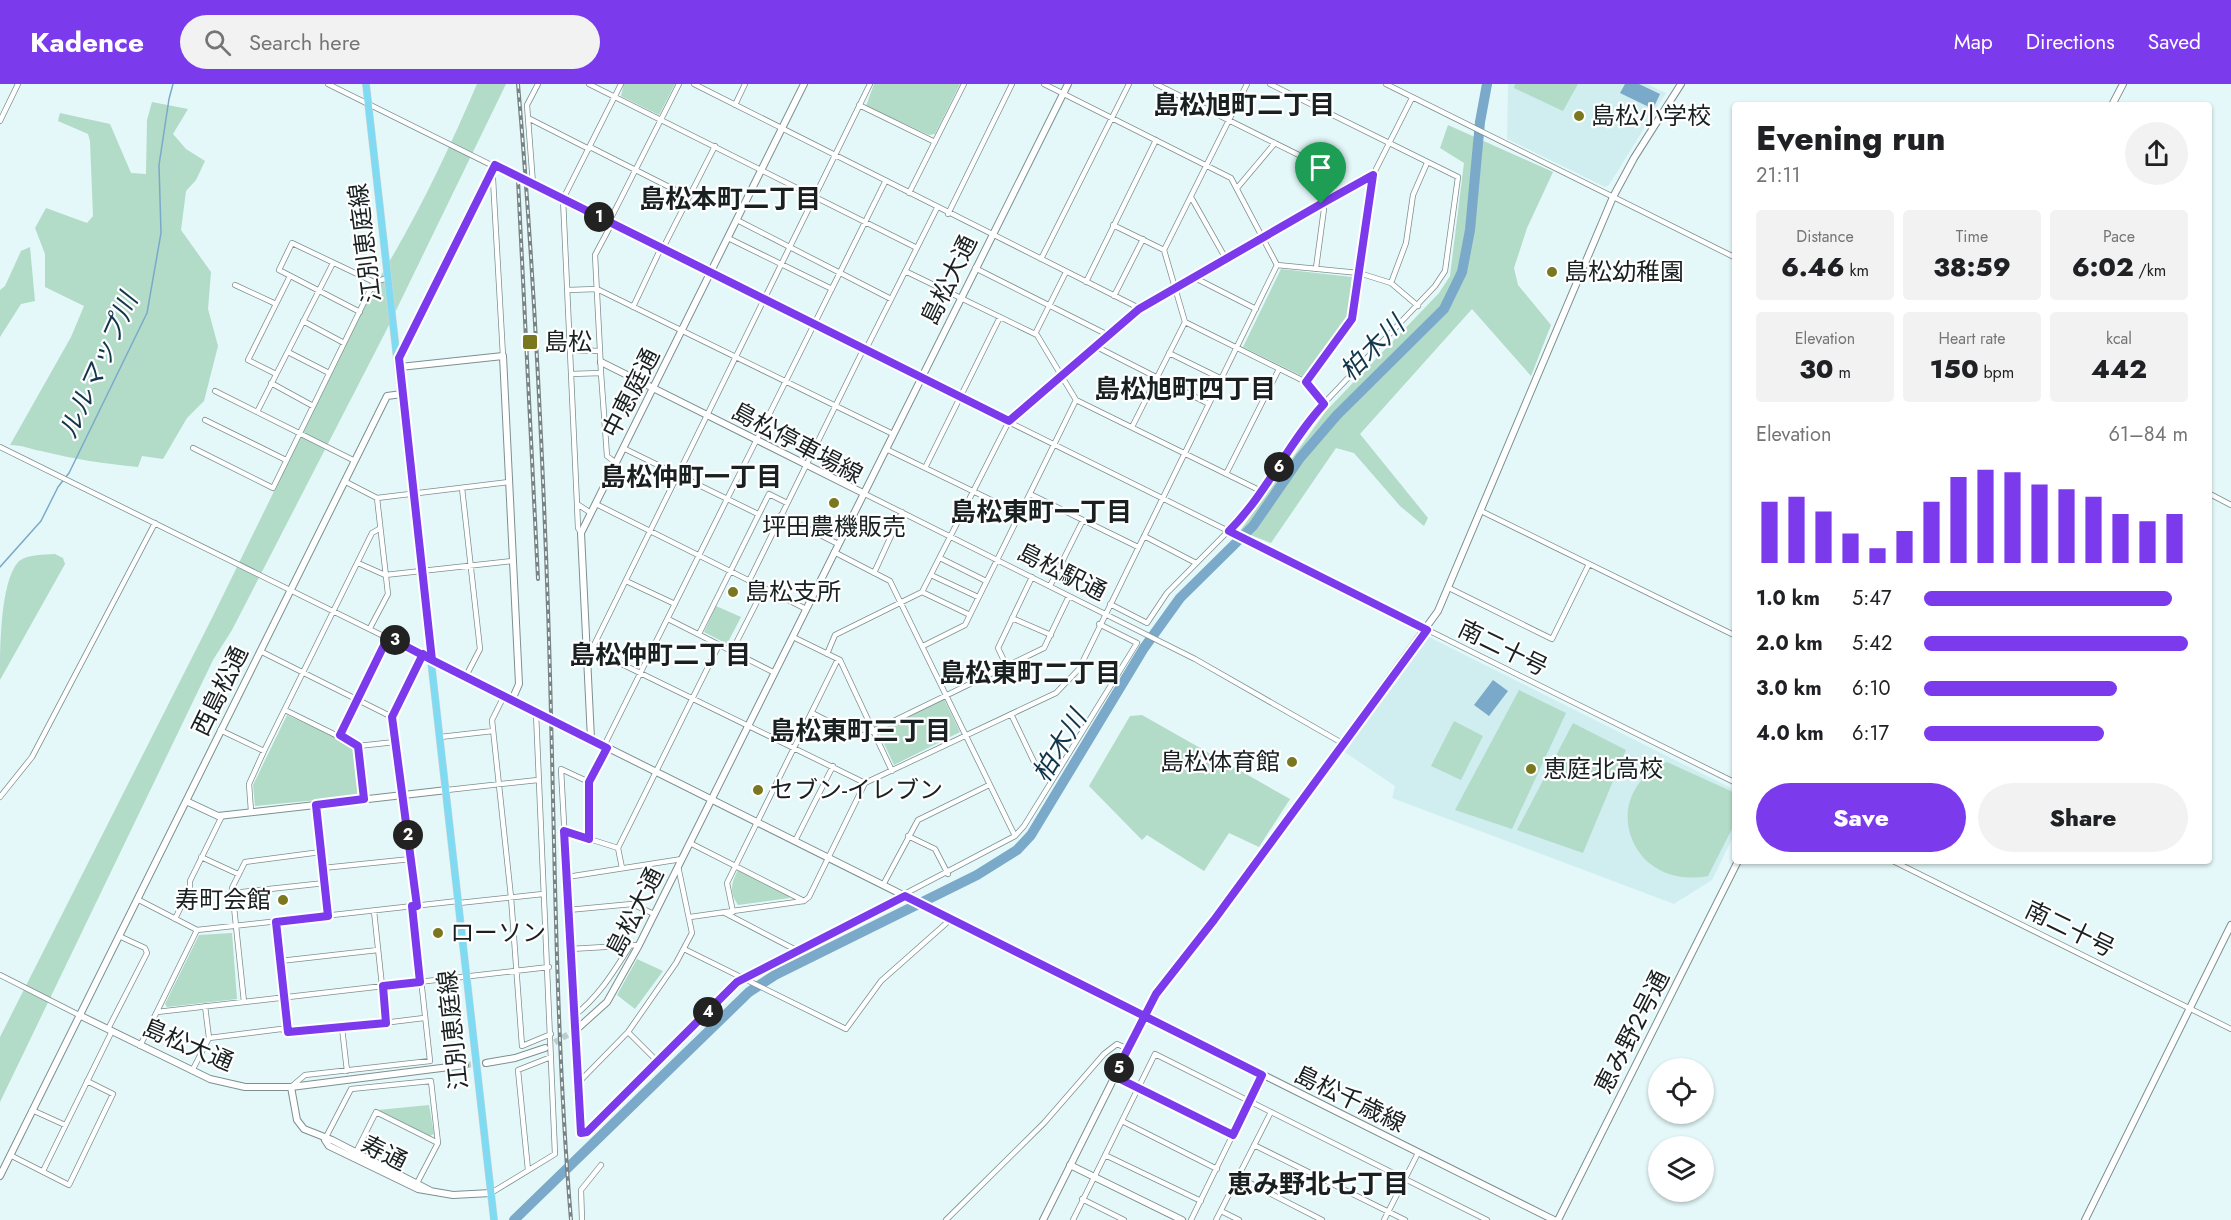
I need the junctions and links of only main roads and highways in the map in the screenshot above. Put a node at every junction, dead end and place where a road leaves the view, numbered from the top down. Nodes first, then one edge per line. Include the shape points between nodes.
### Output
1 (366, 84) edge
2 (494, 1220) edge

1 - 2 main road, 江別恵庭線

